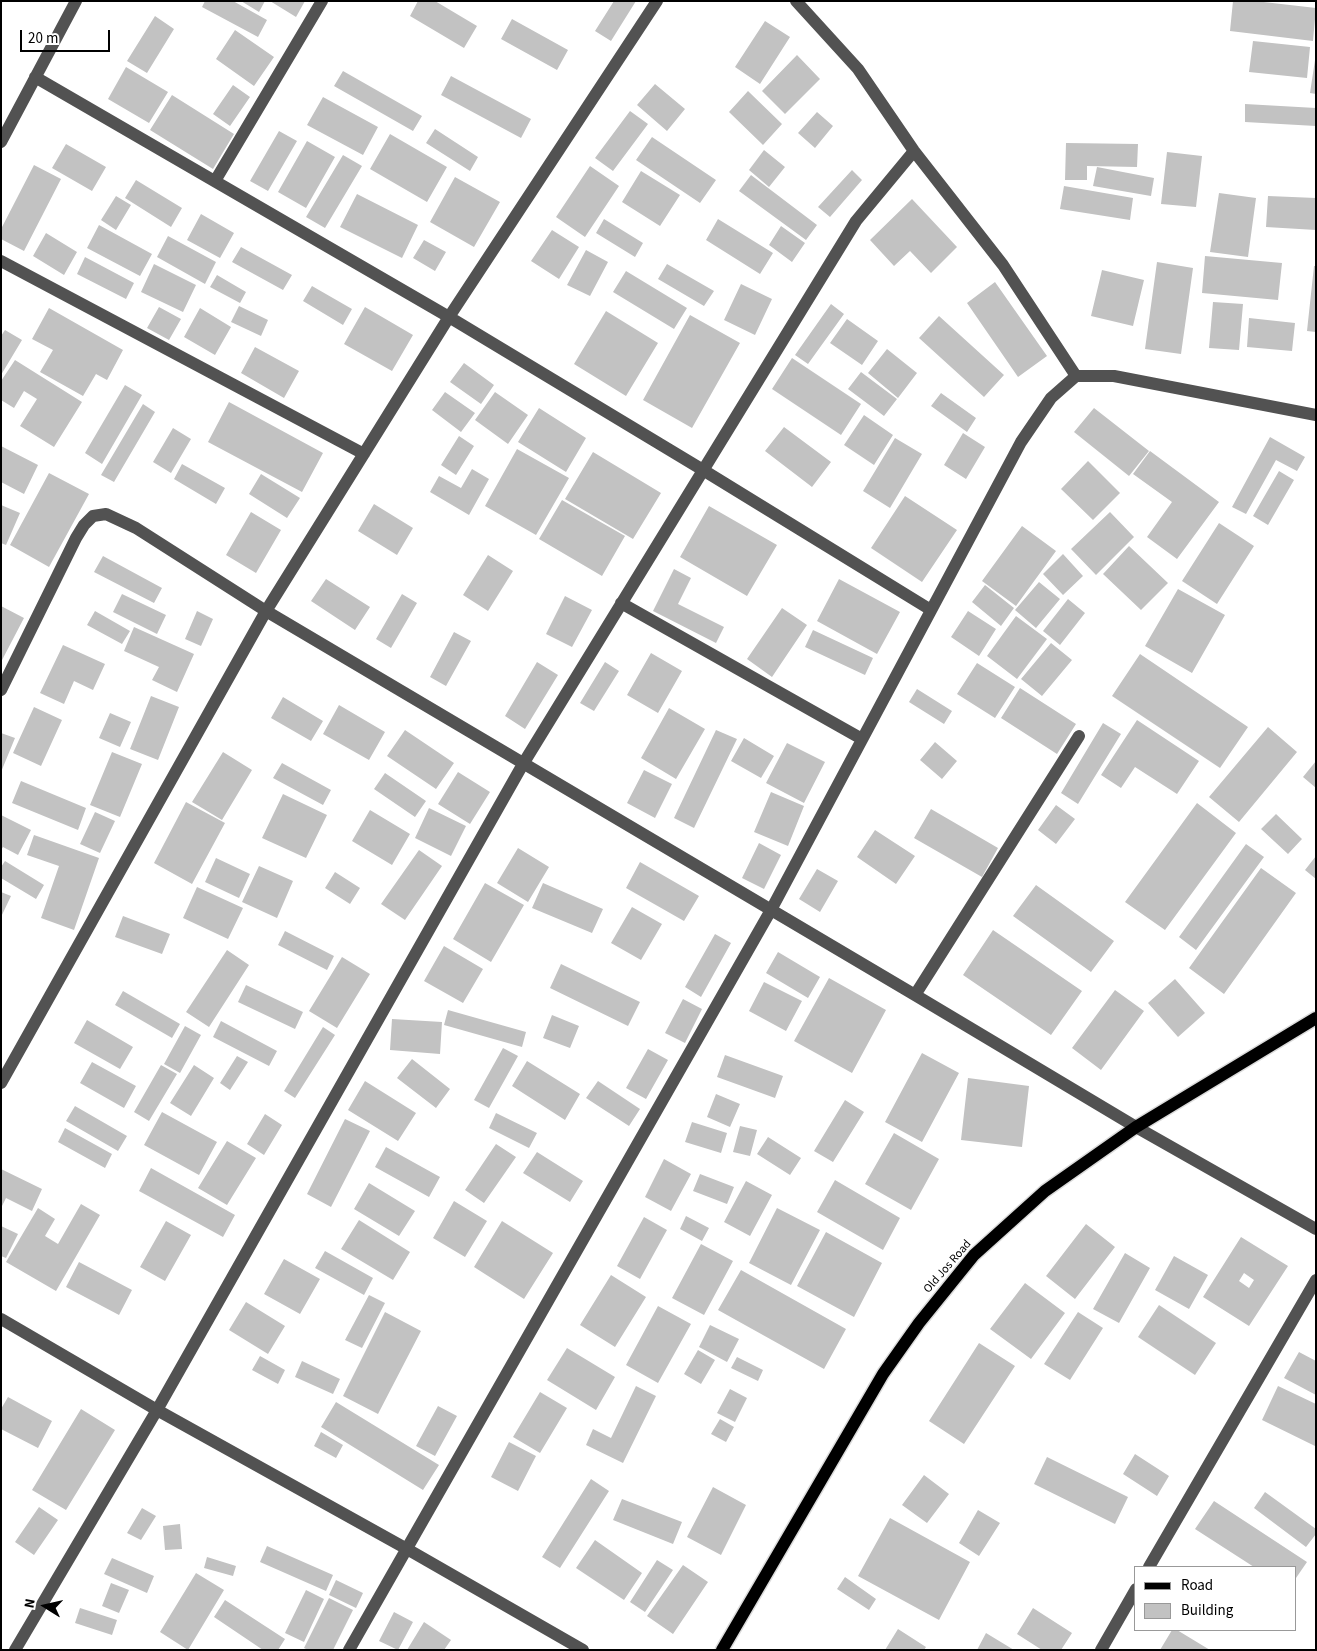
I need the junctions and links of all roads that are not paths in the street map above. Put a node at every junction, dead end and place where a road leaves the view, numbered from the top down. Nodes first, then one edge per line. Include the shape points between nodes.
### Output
1 (76, 1) edge
2 (322, 1) edge
3 (657, 1) edge
4 (796, 1) edge
5 (35, 77) junction
6 (1, 142) edge
7 (914, 151) junction
8 (215, 181) junction
9 (1, 261) edge
10 (449, 317) junction
11 (1076, 376) junction
12 (1316, 415) edge
13 (364, 454) junction
14 (703, 470) junction
15 (621, 604) junction
16 (931, 610) junction
17 (266, 611) junction
18 (1, 690) edge
19 (1079, 736) dead end
20 (862, 739) junction
21 (523, 764) junction
22 (771, 910) junction
23 (916, 995) junction
24 (1316, 1018) edge
25 (1, 1083) edge
26 (1136, 1127) junction
27 (1316, 1229) edge
28 (1316, 1280) edge
29 (1, 1319) edge
30 (157, 1410) junction
31 (407, 1549) junction
32 (1150, 1566) edge
33 (1134, 1592) edge
34 (15, 1650) edge
35 (349, 1650) edge
36 (584, 1650) edge
37 (722, 1650) edge
38 (1101, 1650) edge

1 - 5 street
2 - 8 street
3 - 10 street
4 - 7 street via 858,68
5 - 6 street
5 - 8 street
7 - 11 street via 1003,265
7 - 14 street via 856,221
8 - 10 street
9 - 13 street
10 - 13 street
10 - 14 street
11 - 12 street via 1114,376
11 - 16 street via 1051,398 1021,442
13 - 17 street
14 - 15 street
14 - 16 street
15 - 20 street
15 - 21 street
16 - 20 street
17 - 18 street via 122,520 106,514 93,516 76,538
17 - 21 street
17 - 25 street
19 - 23 street
20 - 22 street
21 - 22 street
21 - 30 street
22 - 23 street
22 - 31 street
23 - 26 street
24 - 26 main road, Old Jos Road
26 - 27 street
26 - 37 main road, Old Jos Road via 1038,1198 974,1255 920,1323 883,1374
28 - 32 street
29 - 30 street
30 - 31 street
30 - 34 street
31 - 35 street
31 - 36 street
33 - 38 street

